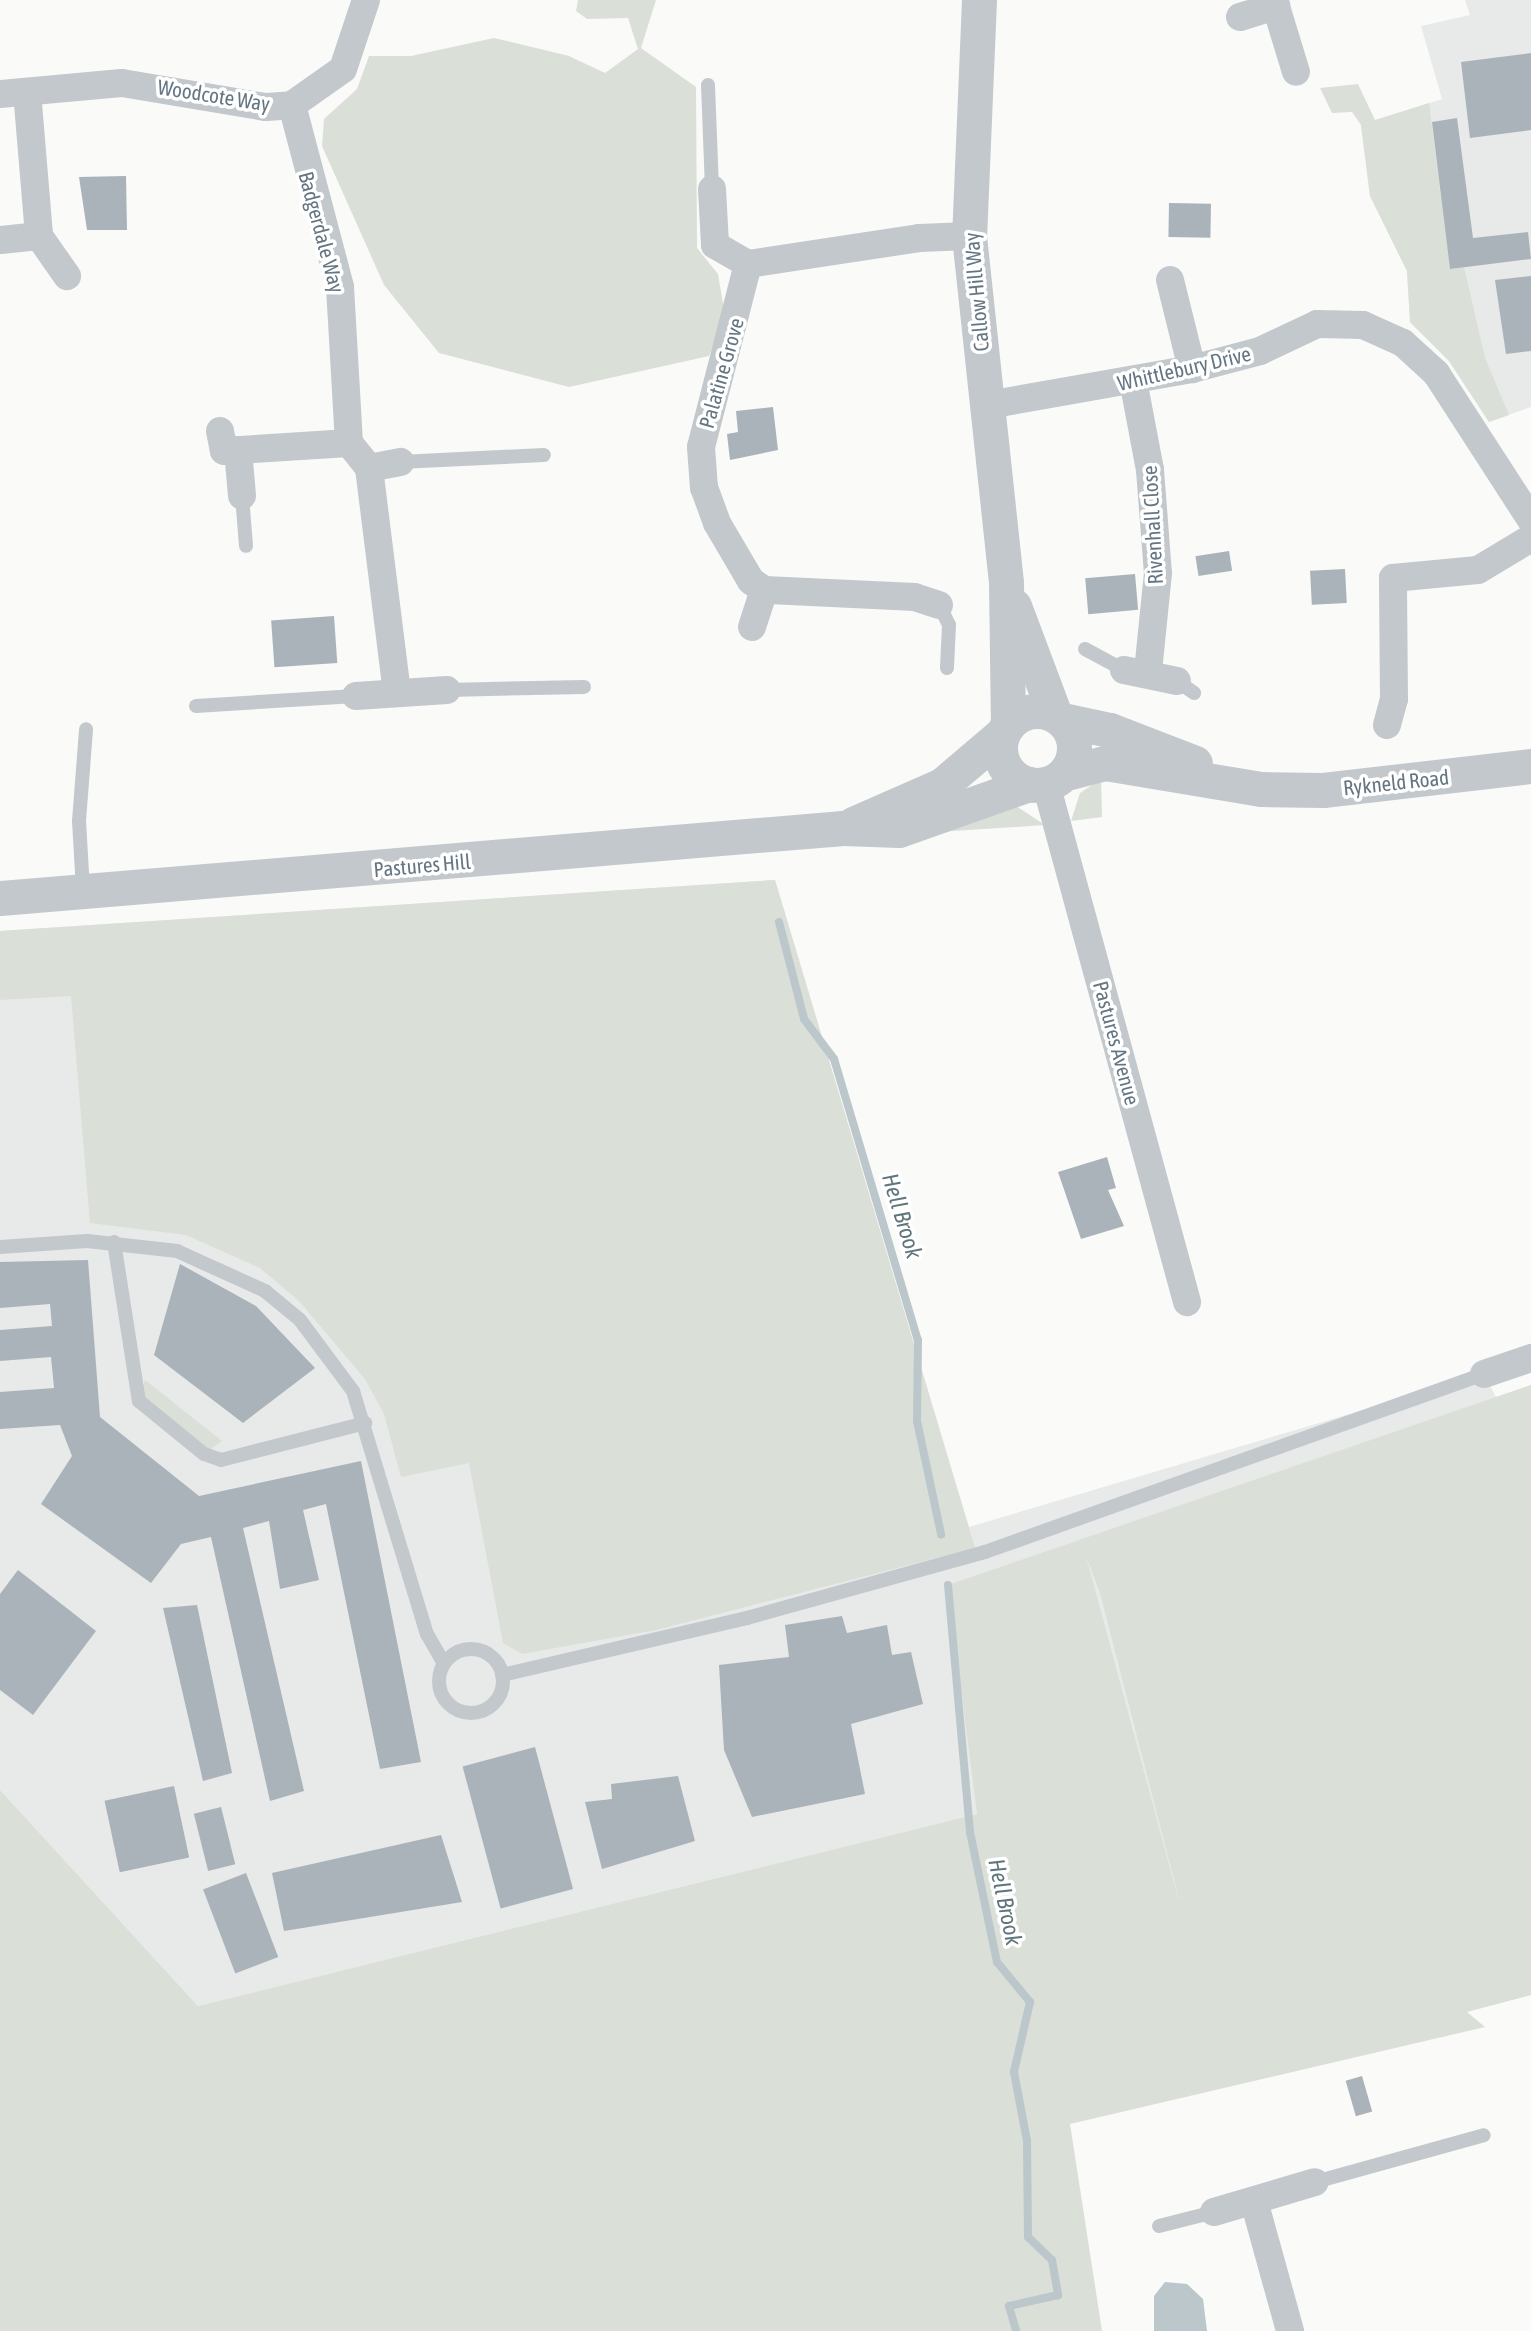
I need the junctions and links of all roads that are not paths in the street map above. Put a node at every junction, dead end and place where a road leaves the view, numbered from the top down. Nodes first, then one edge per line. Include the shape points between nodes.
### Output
1 (366, 0) edge
2 (979, 0) edge
3 (1275, 3) edge
4 (1240, 16) dead end
5 (1296, 72) dead end
6 (708, 85) dead end
7 (14, 93) edge
8 (292, 105) junction
9 (712, 189) joint
10 (40, 236) junction
11 (969, 236) junction
12 (1, 240) edge
13 (748, 264) junction
14 (67, 276) dead end
15 (1170, 280) dead end
16 (1192, 369) junction
17 (1133, 380) junction
18 (988, 405) junction
19 (349, 443) junction
20 (544, 455) dead end
21 (400, 462) joint
22 (369, 468) junction
23 (242, 496) joint
24 (1531, 520) edge
25 (1531, 538) edge
26 (246, 546) dead end
27 (1006, 583) junction
28 (764, 590) junction
29 (939, 605) joint
30 (752, 626) dead end
31 (1085, 649) dead end
32 (947, 668) dead end
33 (1136, 671) junction
34 (584, 687) dead end
35 (1185, 687) dead end
36 (447, 690) joint
37 (397, 692) junction
38 (356, 696) joint
39 (196, 706) dead end
40 (1059, 717) junction
41 (1387, 725) dead end
42 (86, 729) dead end
43 (1005, 730) junction
44 (1531, 766) edge
45 (1047, 780) junction
46 (1261, 789) junction
47 (843, 828) junction
48 (83, 891) junction
49 (0, 898) edge
50 (114, 1242) junction
51 (0, 1247) edge
52 (1187, 1302) dead end
53 (1531, 1358) edge
54 (1484, 1374) joint
55 (365, 1423) junction
56 (444, 1663) junction
57 (502, 1675) junction
58 (1484, 2135) dead end
59 (1315, 2182) joint
60 (1254, 2201) junction
61 (1214, 2212) joint
62 (1160, 2226) dead end
63 (1290, 2331) edge

1 - 8 street, Woodcote Way via 343,69
2 - 11 street, Callow Hill Way
3 - 4 street
3 - 5 street
6 - 9 lane
7 - 8 street, Woodcote Way via 149,85 266,107
7 - 10 street
8 - 19 street, Badgerdale Way via 340,286
9 - 13 street via 715,245
10 - 12 street
10 - 14 street
11 - 13 street via 919,237
11 - 18 street, Callow Hill Way
13 - 28 street, Palatine Grove via 704,427 701,469 723,538
15 - 16 street
16 - 17 street, Whittlebury Drive
16 - 24 street, Whittlebury Drive via 1260,351 1317,324 1381,331 1436,373
17 - 18 street, Whittlebury Drive
17 - 33 street, Rivenhall Close via 1150,470 1158,573
18 - 27 street, Callow Hill Way
19 - 22 street
19 - 23 street via 229,441
20 - 21 lane
21 - 22 street
22 - 37 street
23 - 26 lane
25 - 41 street via 1478,570 1393,578 1394,699
27 - 40 street, Callow Hill Way
27 - 43 street, Callow Hill Way
28 - 29 street via 902,596
28 - 30 street
29 - 32 lane via 948,625
31 - 33 lane
33 - 35 street
34 - 36 lane
36 - 37 street
37 - 38 street
38 - 39 lane
40 - 43 street via 1032,711
40 - 45 street via 1073,738
40 - 46 street, Rykneld Road via 1110,730
42 - 48 lane via 79,821
43 - 45 street via 1003,761
43 - 47 street, Pastures Hill via 942,785
44 - 46 street, Rykneld Road via 1323,790
45 - 46 street, Rykneld Road via 1105,763
45 - 47 street, Pastures Hill via 899,830
45 - 52 street, Pastures Avenue
47 - 48 street, Pastures Hill
48 - 49 street, Pastures Hill
50 - 51 lane
50 - 55 lane via 177,1251 265,1291 329,1352
50 - 55 lane via 139,1401 204,1454 221,1460
53 - 54 street
54 - 57 lane via 985,1552 747,1618
55 - 56 lane via 427,1634
56 - 57 lane via 475,1649 497,1662
56 - 57 lane via 441,1694 461,1712 495,1703
58 - 59 lane
59 - 60 street
60 - 61 street
60 - 63 street
61 - 62 lane

